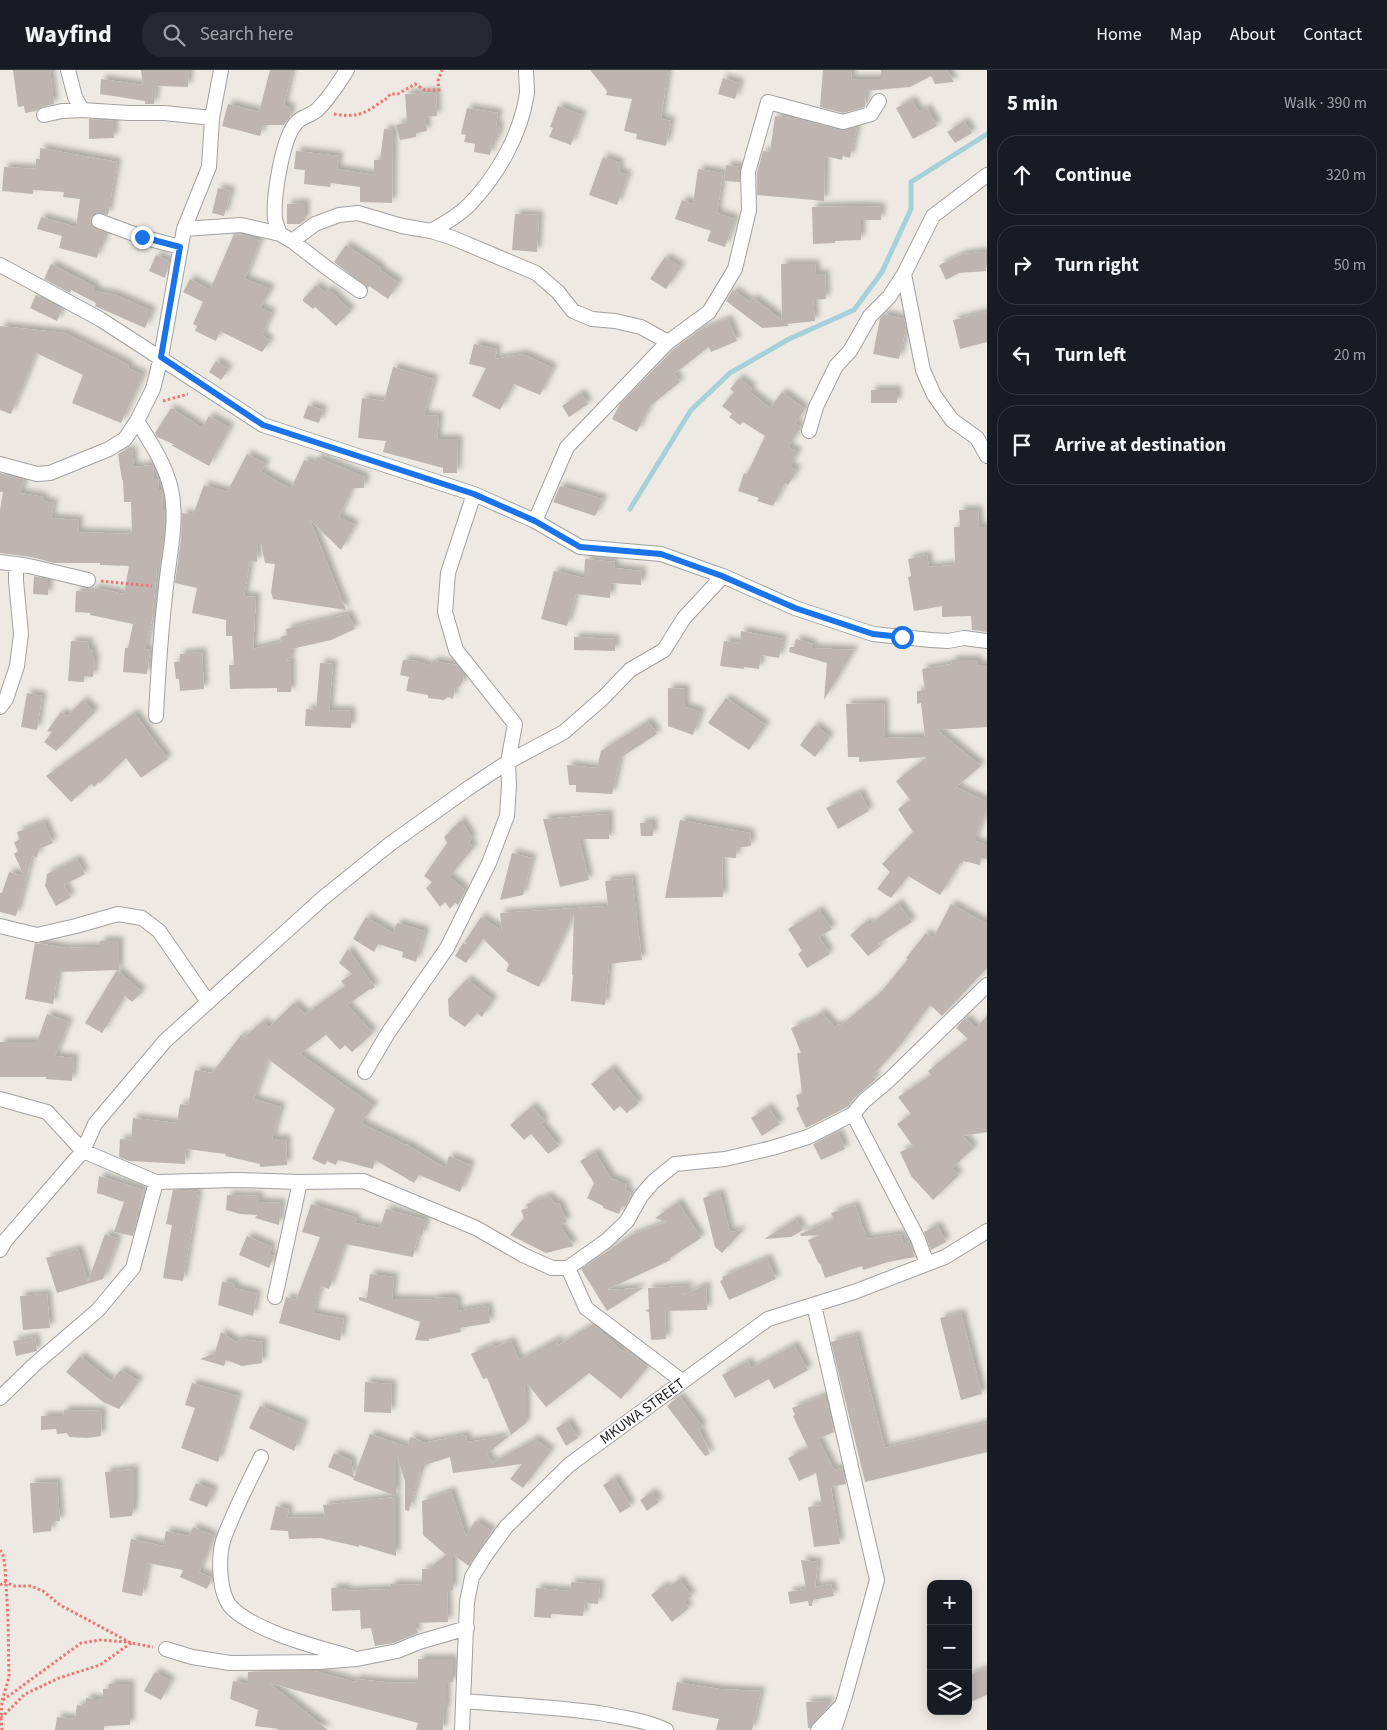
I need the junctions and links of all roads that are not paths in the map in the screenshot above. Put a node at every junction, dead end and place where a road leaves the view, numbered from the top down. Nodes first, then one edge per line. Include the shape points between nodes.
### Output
1 (68, 70) edge
2 (221, 70) edge
3 (347, 70) edge
4 (526, 70) edge
5 (879, 101) dead end
6 (82, 110) junction
7 (44, 115) dead end
8 (212, 118) junction
9 (987, 174) edge
10 (99, 221) dead end
11 (184, 229) junction
12 (431, 231) junction
13 (286, 237) junction
14 (180, 247) junction
15 (0, 266) edge
16 (904, 274) junction
17 (360, 291) dead end
18 (668, 342) junction
19 (161, 357) junction
20 (137, 421) junction
21 (809, 431) dead end
22 (987, 456) edge
23 (0, 464) edge
24 (474, 494) junction
25 (535, 521) junction
26 (0, 562) edge
27 (16, 564) junction
28 (722, 576) junction
29 (88, 580) road end
30 (987, 641) edge
31 (0, 707) edge
32 (156, 716) dead end
33 (508, 762) junction
34 (0, 926) edge
35 (987, 985) edge
36 (208, 1002) junction
37 (365, 1072) dead end
38 (0, 1099) edge
39 (852, 1114) junction
40 (83, 1151) junction
41 (156, 1182) junction
42 (300, 1182) junction
43 (987, 1232) edge
44 (0, 1250) edge
45 (927, 1264) junction
46 (568, 1268) junction
47 (275, 1297) dead end
48 (814, 1305) junction
49 (682, 1381) junction
50 (0, 1398) edge
51 (261, 1457) dead end
52 (467, 1628) junction
53 (166, 1649) road end
54 (358, 1659) junction
55 (844, 1700) junction
56 (464, 1701) junction
57 (462, 1730) edge
58 (666, 1730) edge
59 (818, 1730) edge
60 (834, 1730) edge
61 (844, 1730) edge

1 - 6 street
2 - 8 street
3 - 13 street via 316,111 297,122 287,137 281,159 275,220
4 - 12 street via 527,92 515,139 495,172 468,206
5 - 18 street via 871,114 843,122 768,102 748,172 749,210 735,269 709,312
6 - 7 street
6 - 8 street
8 - 11 street via 209,167
9 - 16 street via 933,216
10 - 14 street
11 - 13 street via 241,225
11 - 14 street
12 - 13 street via 358,213 339,214
12 - 18 street via 536,273 558,292 573,311 592,319 641,327
13 - 17 street
14 - 19 street
15 - 19 street via 100,319
16 - 21 street via 836,366 816,407
16 - 22 street via 923,370 934,395 952,420 977,438
18 - 25 street via 567,447
19 - 20 street via 153,388
19 - 24 street via 263,425
20 - 23 street via 124,439 109,450 50,473 37,474
20 - 32 street via 160,457 171,488 173,507
24 - 25 street
24 - 33 street via 448,574 445,612 456,650 515,724
25 - 28 street via 580,547 661,554
26 - 27 street
27 - 29 street
27 - 31 street via 21,634 17,666 6,700
28 - 30 street via 795,608 873,634
28 - 33 street via 684,618 664,650 630,670 564,732
33 - 36 street via 390,844 323,898
33 - 37 street via 508,816 489,863 447,948
34 - 36 street via 37,935 118,914 142,918 159,931
35 - 39 street
36 - 40 street via 165,1041 95,1124
38 - 40 street via 47,1112
39 - 45 street via 918,1239
39 - 46 street via 808,1137 772,1148 725,1159 675,1164 641,1196 627,1221 606,1241
40 - 41 street
40 - 44 street
41 - 42 street
41 - 50 street via 132,1268 98,1310
42 - 46 street via 363,1181 476,1228 552,1268
42 - 47 street
43 - 45 street, MKUWA STREET
45 - 48 street, MKUWA STREET
46 - 49 street via 586,1308
48 - 49 street, MKUWA STREET via 768,1319
48 - 55 street via 877,1580
49 - 52 street, MKUWA STREET via 569,1465 506,1527 472,1577 467,1602
51 - 54 street via 223,1542 220,1572 230,1606 244,1618 270,1630
52 - 54 street via 398,1651
52 - 56 street, MKUWA STREET
53 - 54 street via 230,1663
55 - 59 street
55 - 60 street
55 - 61 street
56 - 57 street, MKUWA STREET
56 - 58 street via 550,1707 625,1717

